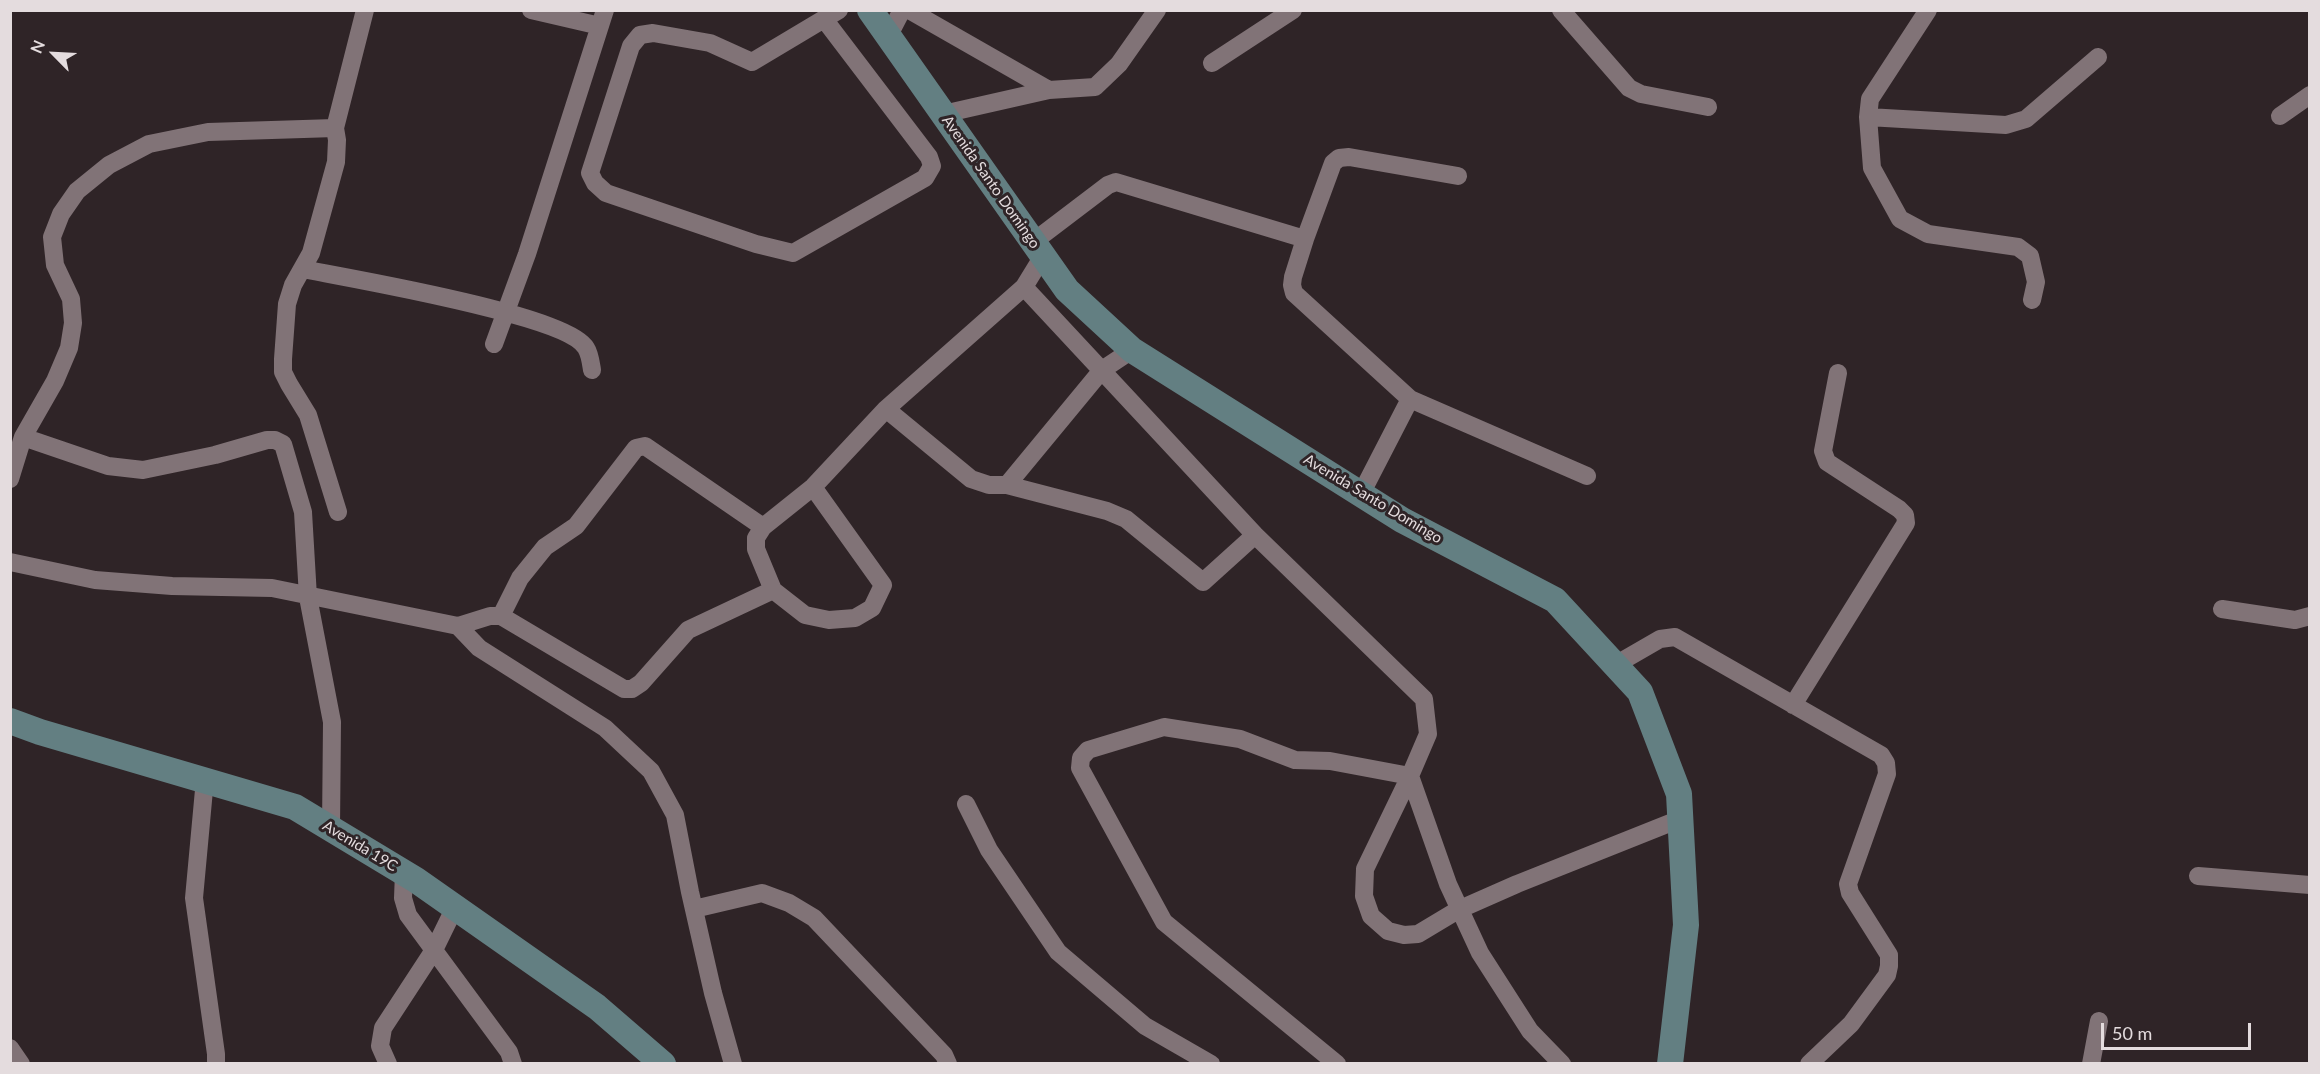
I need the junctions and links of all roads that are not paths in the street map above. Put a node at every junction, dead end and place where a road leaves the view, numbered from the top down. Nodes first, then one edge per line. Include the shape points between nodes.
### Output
1 (365, 10) edge
2 (531, 10) edge
3 (870, 10) edge
4 (902, 10) edge
5 (909, 10) edge
6 (1157, 10) edge
7 (1293, 10) edge
8 (1561, 10) edge
9 (1928, 10) edge
10 (831, 15) edge
11 (602, 18) edge
12 (888, 37) junction
13 (2098, 57) dead end
14 (1212, 63) dead end
15 (1049, 90) junction
16 (2310, 95) edge
17 (1708, 107) dead end
18 (943, 114) junction
19 (2280, 116) dead end
20 (1868, 117) junction
21 (335, 128) junction
22 (1458, 176) dead end
23 (1305, 238) junction
24 (1038, 249) junction
25 (303, 269) junction
26 (1024, 287) junction
27 (2032, 300) dead end
28 (506, 311) junction
29 (494, 344) dead end
30 (1132, 350) junction
31 (592, 370) dead end
32 (1102, 370) junction
33 (1838, 373) dead end
34 (1410, 399) junction
35 (886, 409) junction
36 (23, 437) junction
37 (1587, 476) dead end
38 (10, 478) edge
39 (1007, 485) junction
40 (813, 487) junction
41 (1361, 494) junction
42 (339, 512) dead end
43 (763, 527) junction
44 (1255, 535) junction
45 (10, 562) edge
46 (773, 590) junction
47 (309, 597) junction
48 (2222, 609) dead end
49 (501, 616) junction
50 (2310, 616) edge
51 (458, 626) junction
52 (1615, 665) junction
53 (1793, 705) junction
54 (10, 721) edge
55 (1410, 776) junction
56 (205, 779) junction
57 (966, 804) dead end
58 (1680, 819) junction
59 (331, 828) junction
60 (404, 872) junction
61 (2198, 876) dead end
62 (2310, 885) edge
63 (455, 907) junction
64 (693, 909) junction
65 (1458, 910) junction
66 (434, 950) junction
67 (2099, 1021) dead end
68 (10, 1048) edge
69 (1672, 1063) edge
70 (21, 1064) edge
71 (216, 1064) edge
72 (388, 1064) edge
73 (513, 1064) edge
74 (663, 1064) edge
75 (733, 1064) edge
76 (948, 1064) edge
77 (1211, 1064) edge
78 (1336, 1064) edge
79 (1562, 1064) edge
80 (1809, 1064) edge
81 (2091, 1064) edge

1 - 21 street
2 - 11 street
3 - 12 street, Avenida Santo Domingo
4 - 12 street
5 - 15 street
6 - 15 street via 1119,64 1095,87
7 - 14 street
8 - 17 street via 1629,88 1641,94
9 - 20 street via 1870,99
10 - 10 street via 752,62 710,43 653,33 640,35 631,46 590,172 595,183 606,193 793,253 925,178 932,166 928,157
11 - 28 street
12 - 18 street, Avenida Santo Domingo
13 - 20 street via 2026,119 2006,125
15 - 18 street
16 - 19 street
18 - 24 street, Avenida Santo Domingo
20 - 27 street via 1872,168 1900,219 1928,234 2018,247 2030,256 2036,282
21 - 25 street via 336,162
21 - 36 street via 208,132 149,144 109,165 77,191 61,214 52,237 55,266 71,299 69,348 56,381
22 - 23 street via 1339,158 1333,163
23 - 24 street via 1116,182
23 - 34 street via 1292,285 1294,292
24 - 26 street
24 - 30 street, Avenida Santo Domingo via 1067,290
25 - 28 street
25 - 42 street via 292,285 287,304 284,372 308,415
26 - 32 street
26 - 35 street
28 - 29 street
28 - 31 street via 572,336 586,347
30 - 32 street
30 - 41 street, Avenida Santo Domingo
32 - 39 street
32 - 44 street
33 - 53 street via 1822,451 1827,462 1899,509 1906,523
34 - 37 street
34 - 41 street
35 - 39 street via 971,479
35 - 40 street
36 - 38 street
36 - 47 street via 108,465 143,470 267,440 283,444 303,512
39 - 44 street via 1126,519 1203,582
40 - 43 street
40 - 46 street via 883,585 879,596 872,608 855,618 829,620 805,615
41 - 52 street, Avenida Santo Domingo via 1402,520 1555,600
43 - 46 street via 756,538 756,549
43 - 49 street via 645,446 636,448 576,526 546,547 520,578
44 - 55 street via 1424,699 1428,734
45 - 47 street via 95,580 272,588
46 - 49 street via 688,630 641,683 624,689
47 - 51 street
47 - 59 street via 332,722
48 - 50 street via 2295,620
49 - 51 street
51 - 64 street via 478,648 605,728 651,771 675,815
52 - 53 street via 1660,639 1675,637
52 - 58 street, Avenida Santo Domingo via 1640,692 1679,794
53 - 80 street via 1881,755 1887,774 1848,885 1889,955 1887,975 1851,1024
54 - 56 street, Avenida 19C
55 - 65 street
55 - 65 street via 1365,869 1364,896 1371,916 1388,931 1404,935 1418,934
55 - 78 street via 1330,761 1295,760 1240,739 1164,727 1089,750 1081,758 1080,768 1164,922
56 - 59 street, Avenida 19C via 295,807
56 - 71 street via 194,898
57 - 77 street via 989,850 1058,952 1145,1026
58 - 65 street
58 - 69 street, Avenida Santo Domingo via 1686,925
59 - 60 street, Avenida 19C
60 - 63 street, Avenida 19C
60 - 66 street via 403,898 408,915
61 - 62 street
63 - 66 street
63 - 74 street, Avenida 19C via 597,1006
64 - 75 street
64 - 76 street via 762,893 814,918 944,1055
65 - 79 street via 1480,953 1530,1031
66 - 72 street via 383,1028 380,1046
66 - 73 street via 509,1052
67 - 81 street
68 - 70 street

